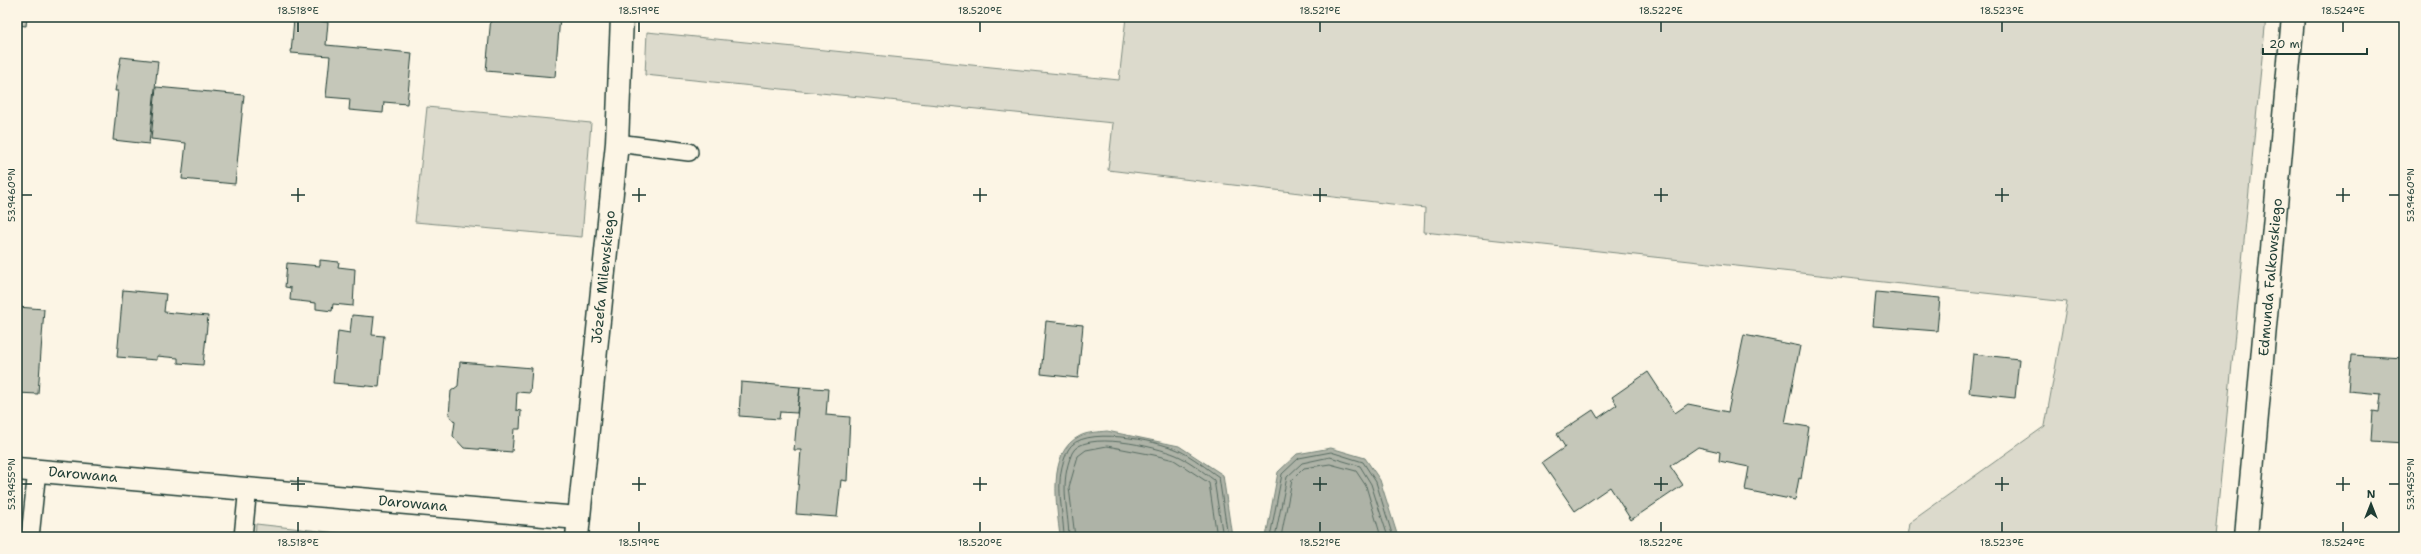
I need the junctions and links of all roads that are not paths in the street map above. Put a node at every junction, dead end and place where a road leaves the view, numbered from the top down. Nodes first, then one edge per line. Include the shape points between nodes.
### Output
1 (622, 17) edge
2 (2293, 17) edge
3 (617, 143) junction
4 (688, 152) dead end
5 (27, 469) edge
6 (248, 487) junction
7 (578, 528) edge
8 (30, 537) edge
9 (243, 537) edge
10 (2246, 537) edge

1 - 3 street, Józefa Milewskiego
2 - 10 street, Edmunda Falkowskiego
3 - 4 lane
3 - 7 street, Józefa Milewskiego
5 - 6 street, Darowana
5 - 8 lane, Darowana
6 - 7 street, Darowana
6 - 9 lane

